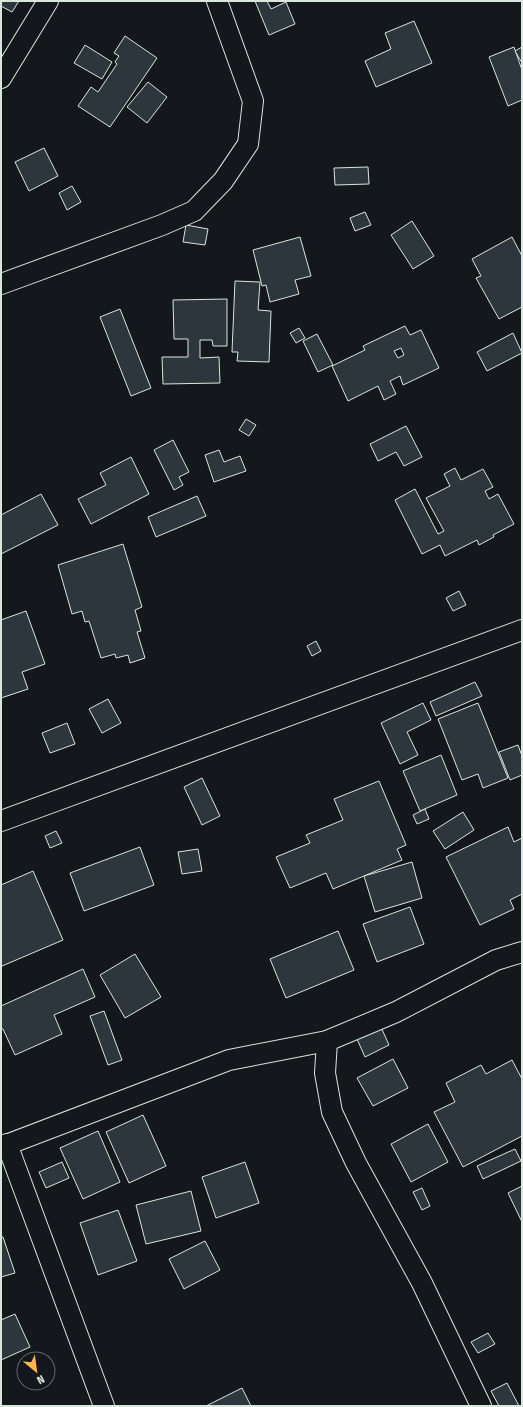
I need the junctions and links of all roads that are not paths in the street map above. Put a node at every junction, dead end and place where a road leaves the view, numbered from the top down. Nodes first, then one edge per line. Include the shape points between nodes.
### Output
1 (48, 1) edge
2 (218, 1) edge
3 (1, 78) edge
4 (1, 284) edge
5 (520, 635) edge
6 (1, 821) edge
7 (522, 952) edge
8 (327, 1042) junction
9 (4, 1145) edge
10 (104, 1406) edge
11 (482, 1406) edge

1 - 3 street
2 - 4 street via 253,101 248,144 223,181 194,211
5 - 6 street
7 - 8 street via 496,960 396,1012
8 - 9 street via 229,1060
8 - 11 street via 325,1073 332,1112 356,1163 422,1283
9 - 10 street

